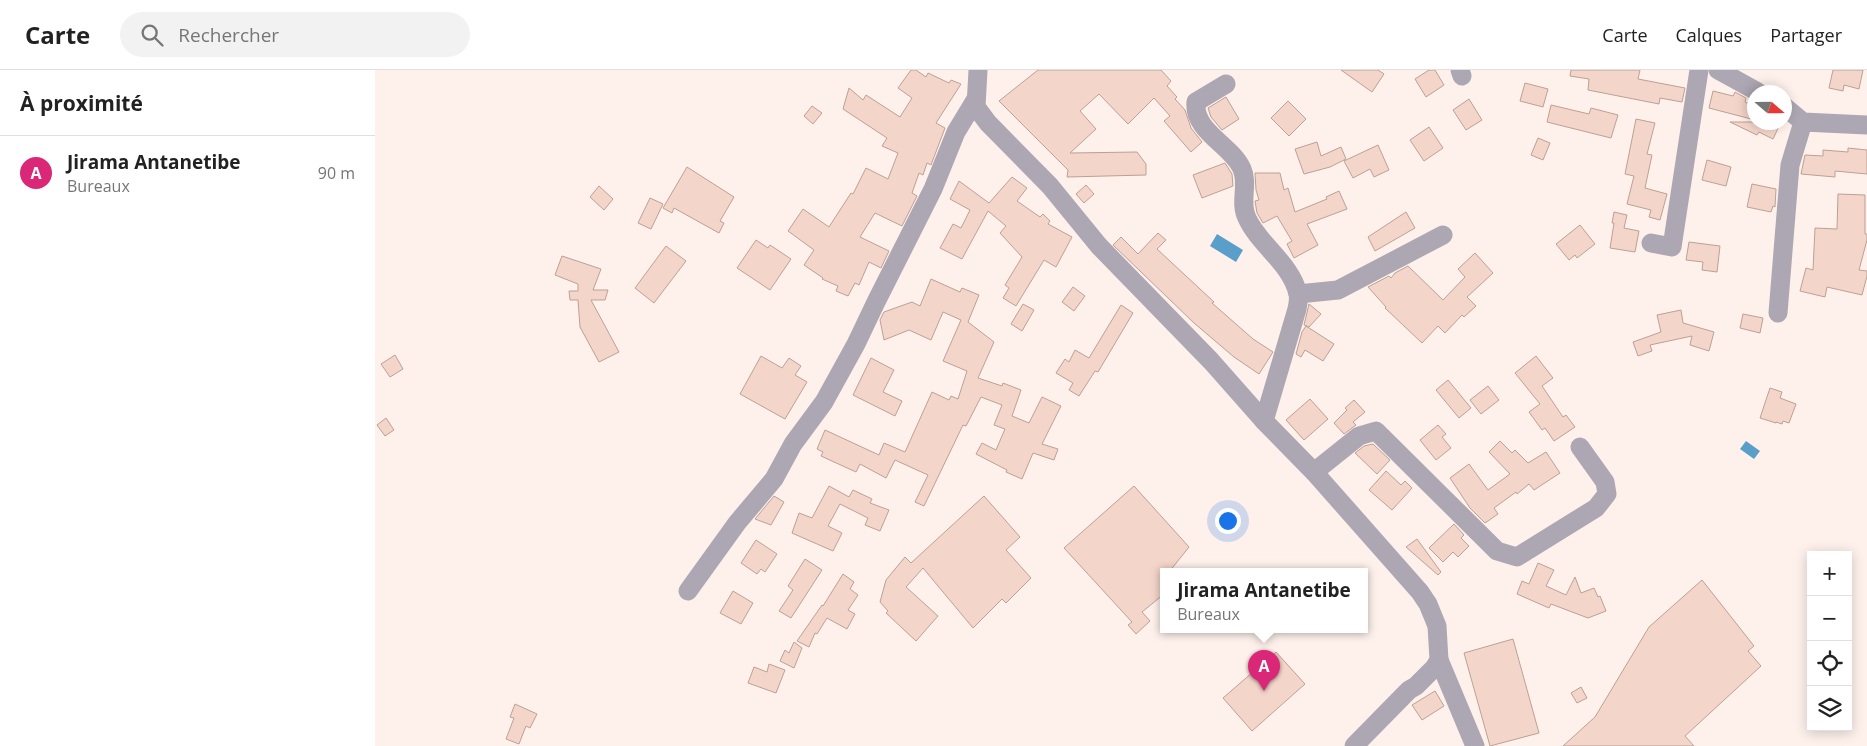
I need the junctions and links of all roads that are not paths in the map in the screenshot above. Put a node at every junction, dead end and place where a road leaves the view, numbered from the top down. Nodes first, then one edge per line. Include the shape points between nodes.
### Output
1 (1699, 70) edge
2 (1718, 70) edge
3 (973, 72) edge
4 (1225, 84) dead end
5 (1747, 86) edge
6 (976, 99) junction
7 (1792, 113) edge
8 (1803, 122) junction
9 (1867, 124) edge
10 (1443, 235) dead end
11 (1651, 243) dead end
12 (1298, 294) junction
13 (1778, 313) dead end
14 (1264, 421) junction
15 (1580, 447) dead end
16 (1314, 472) junction
17 (687, 591) dead end
18 (1439, 660) junction
19 (1354, 746) edge
20 (1475, 746) edge

1 - 11 street via 1672,247
2 - 5 street
3 - 6 street
4 - 12 street via 1196,102 1195,112 1208,132 1242,169 1246,218 1261,241 1280,260
6 - 14 street via 976,107 988,123 1050,186 1099,246 1211,361
6 - 17 street via 956,132 933,189 824,402 793,444 774,479
7 - 8 street
8 - 9 street
8 - 13 street via 1790,165
10 - 12 street via 1339,290
12 - 14 street via 1297,309
14 - 16 street
15 - 16 street via 1605,482 1607,494 1595,508 1517,557 1497,551 1377,431 1359,436
16 - 18 street via 1424,598 1437,626
18 - 19 street
18 - 20 street

